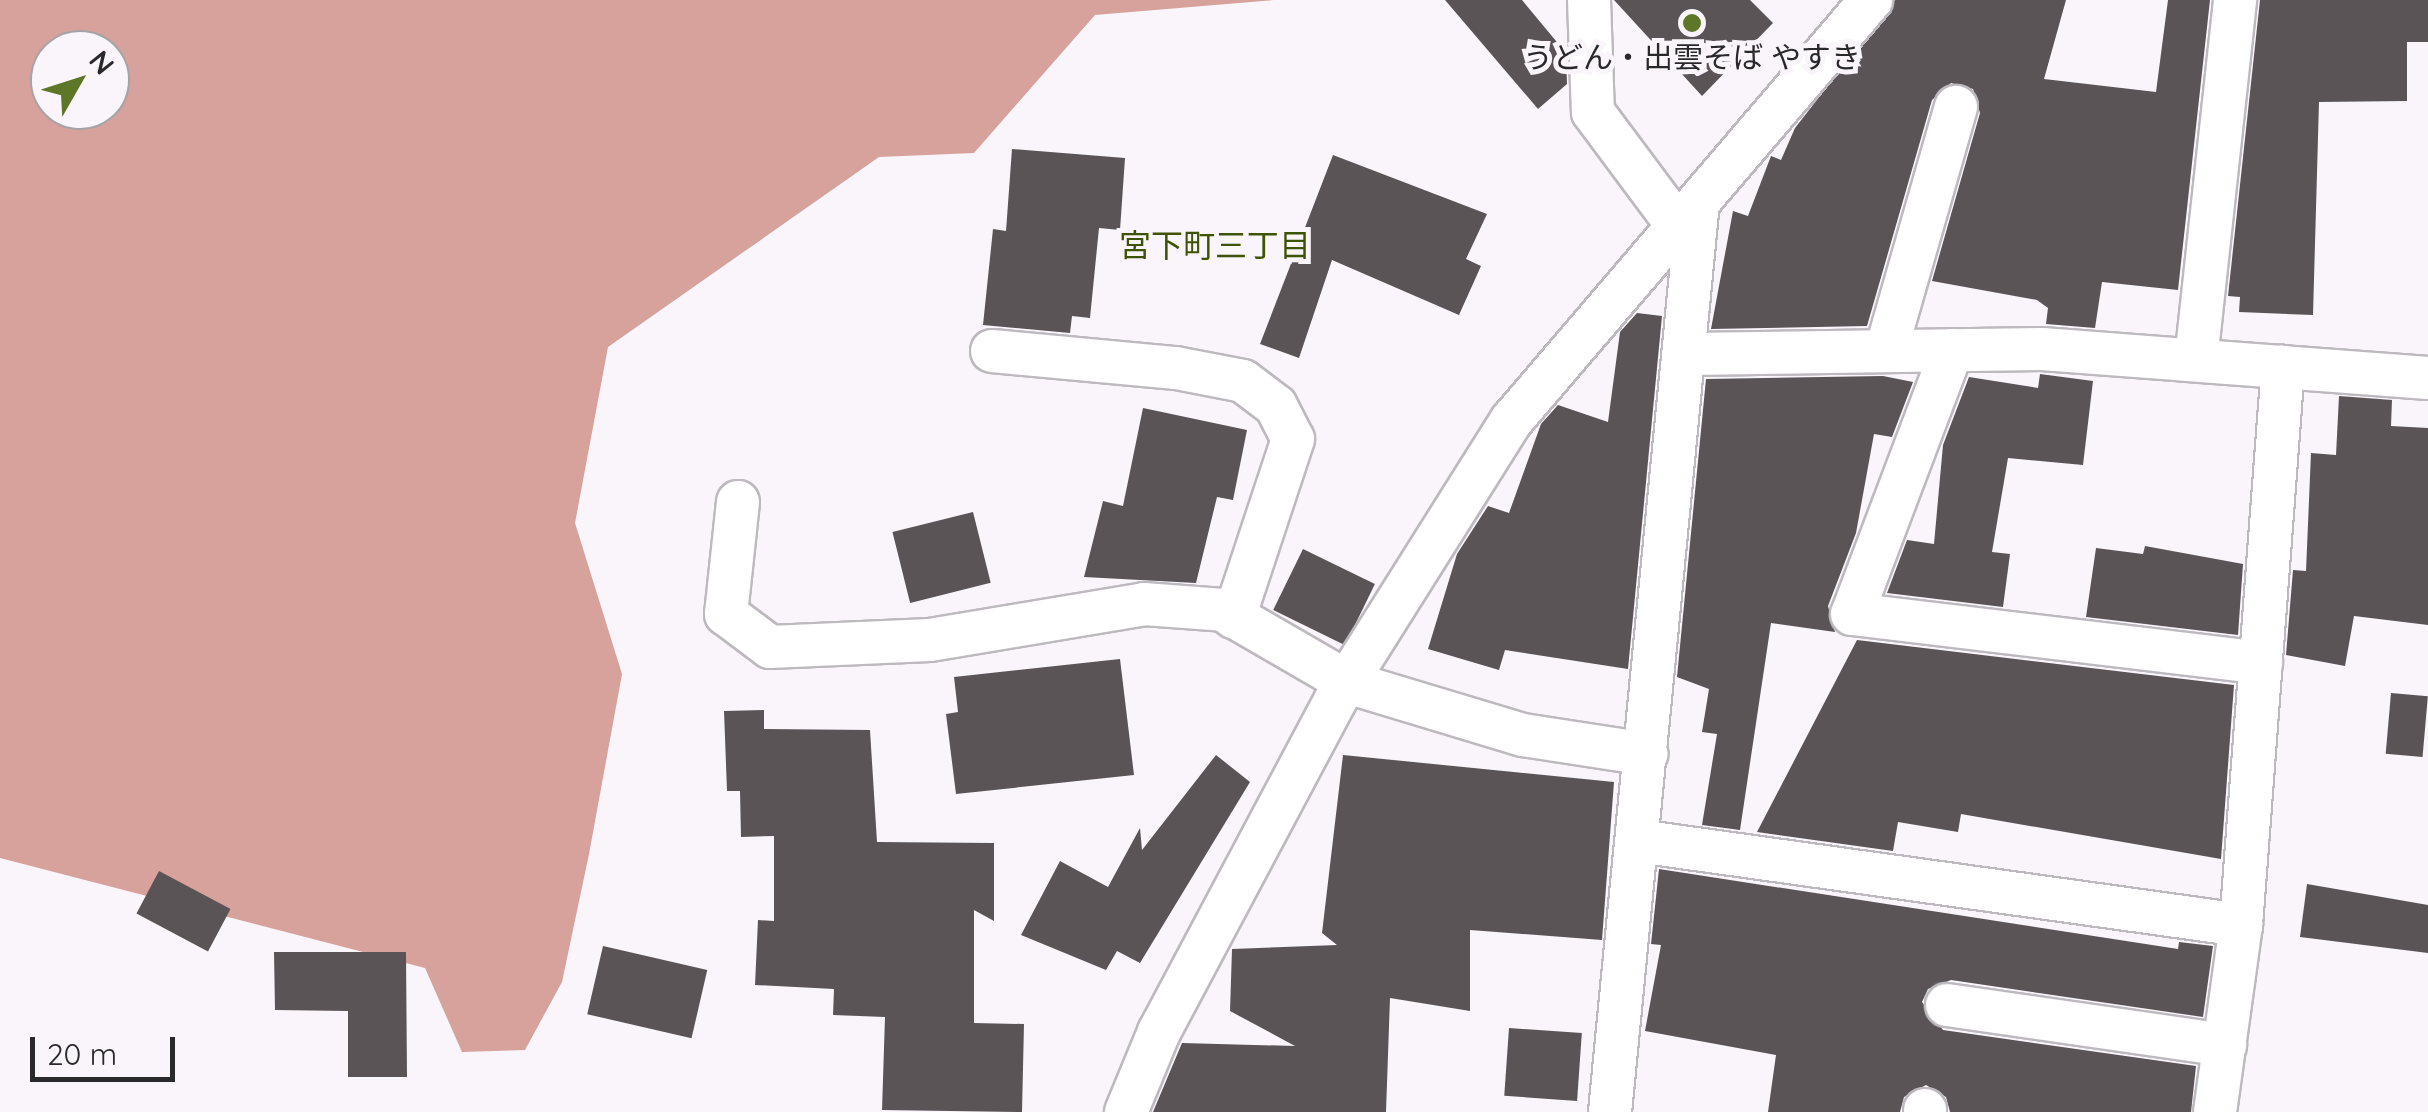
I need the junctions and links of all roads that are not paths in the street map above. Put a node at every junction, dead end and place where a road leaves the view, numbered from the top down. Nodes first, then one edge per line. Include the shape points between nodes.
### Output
1 (1590, 0) edge
2 (1870, 0) edge
3 (2236, 0) edge
4 (1956, 108) dead end
5 (1689, 221) junction
6 (1952, 350) junction
7 (1886, 351) junction
8 (992, 352) dead end
9 (1688, 354) junction
10 (2196, 360) junction
11 (2283, 367) junction
12 (2428, 378) edge
13 (738, 502) dead end
14 (1234, 617) junction
15 (2260, 663) junction
16 (1347, 682) junction
17 (1647, 754) junction
18 (1638, 841) junction
19 (2241, 925) junction
20 (1947, 1005) dead end
21 (2225, 1045) junction
22 (1126, 1112) edge
23 (1610, 1112) edge
24 (2216, 1112) edge

1 - 5 street via 1593,112
2 - 5 street
3 - 10 street
4 - 7 street
5 - 9 street
5 - 16 street via 1512,420
6 - 7 street
6 - 10 street
6 - 15 street via 1852,614
7 - 9 street
8 - 14 street via 1176,368 1244,382 1276,406 1293,439
9 - 17 street
10 - 11 street
11 - 12 street
11 - 15 street
13 - 14 street via 726,614 770,648 930,640 1144,604
14 - 16 street
15 - 19 street
16 - 17 street via 1523,735
16 - 22 street via 1158,1032
17 - 18 street
18 - 19 street
18 - 23 street
19 - 21 street
20 - 21 street
21 - 24 street

